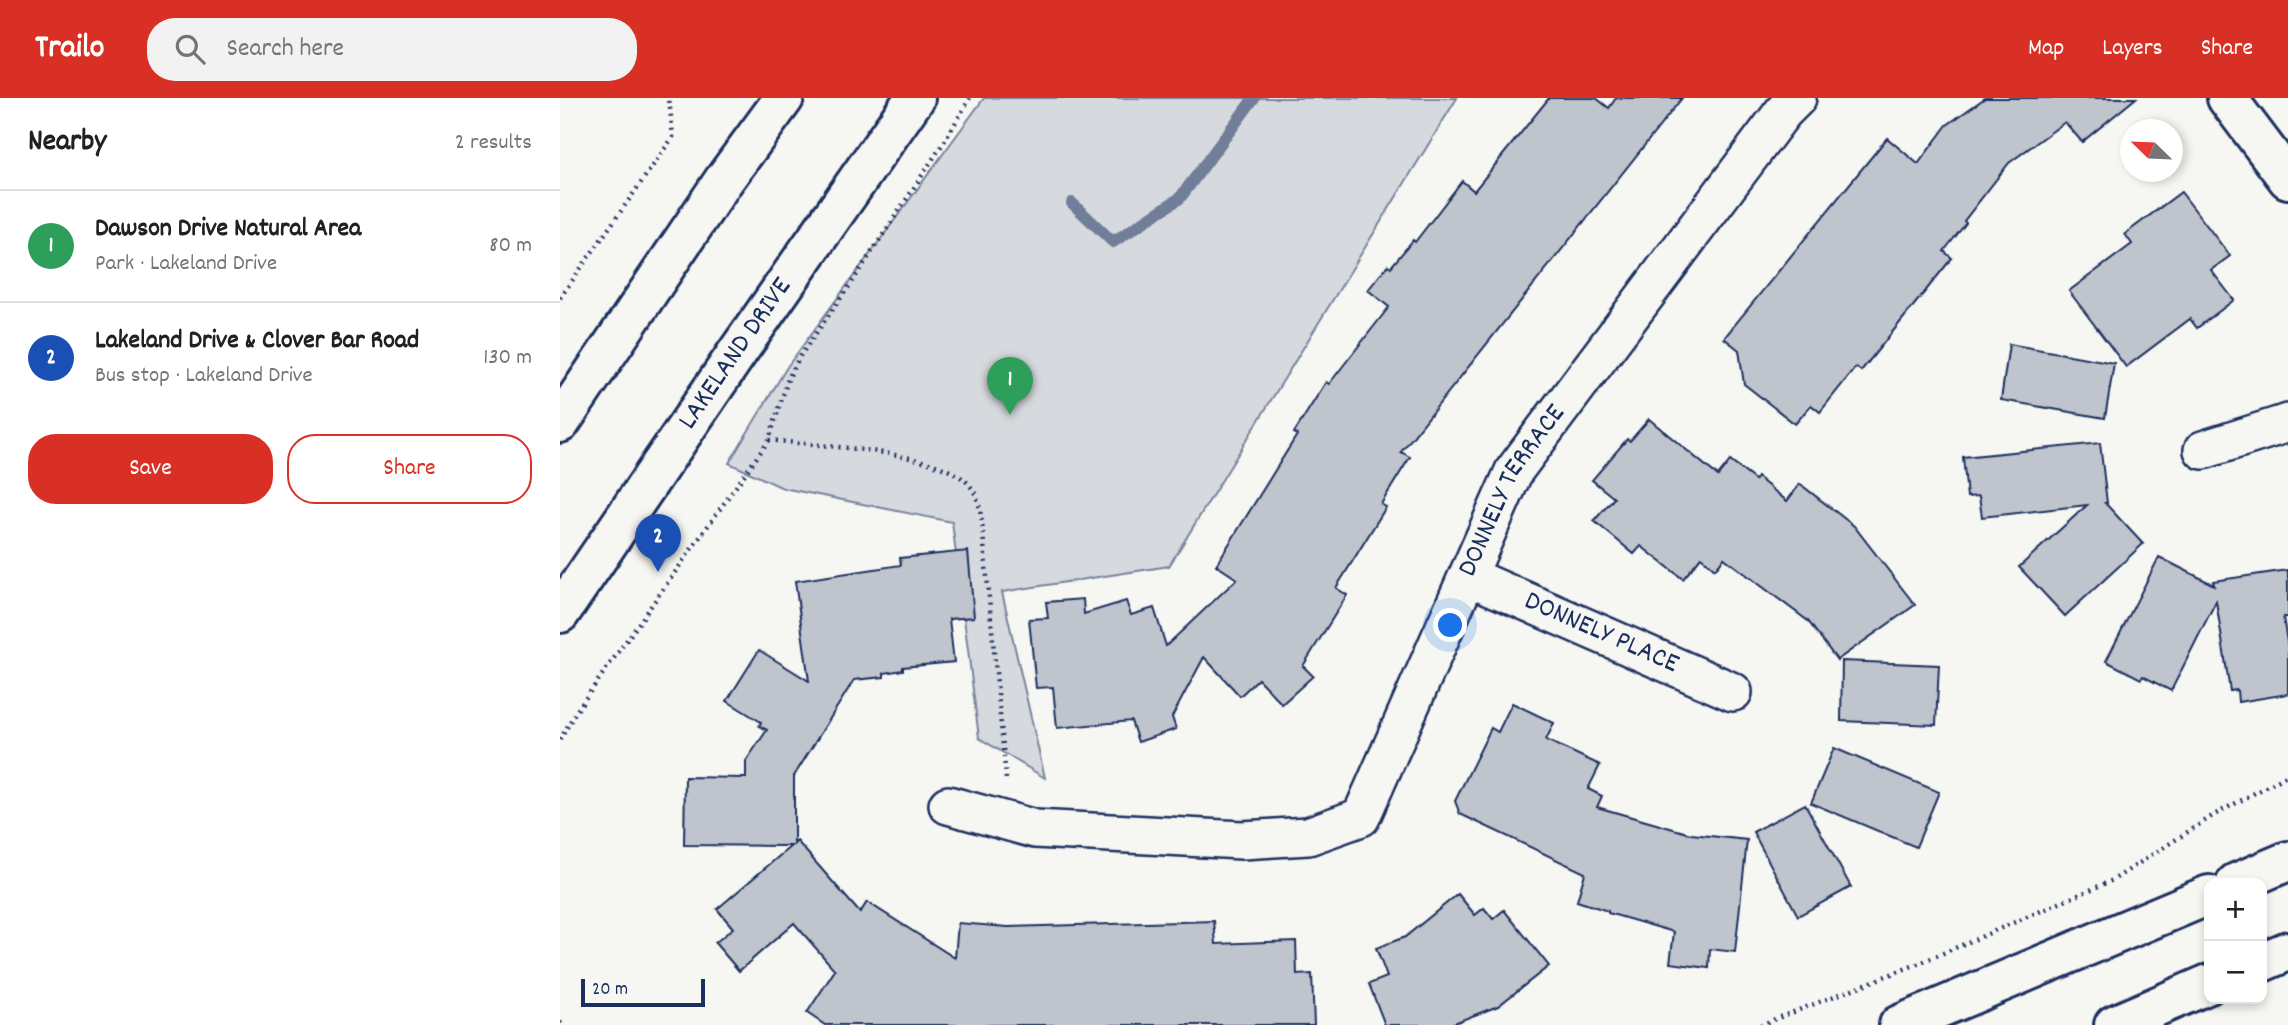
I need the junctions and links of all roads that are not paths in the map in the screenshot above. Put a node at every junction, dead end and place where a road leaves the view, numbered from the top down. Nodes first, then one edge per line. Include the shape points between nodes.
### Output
1 (784, 98) edge
2 (915, 98) edge
3 (1797, 98) edge
4 (2227, 98) edge
5 (2288, 179) edge
6 (619, 335) junction
7 (560, 423) edge
8 (2288, 423) edge
9 (2203, 450) dead end
10 (560, 453) edge
11 (1468, 576) junction
12 (564, 610) edge
13 (1733, 692) dead end
14 (948, 805) dead end
15 (2288, 861) edge
16 (2248, 878) edge
17 (2204, 897) edge
18 (2288, 951) edge
19 (2267, 960) edge
20 (2204, 986) edge
21 (1899, 1025) edge
22 (2115, 1025) edge

1 - 6 main road
2 - 12 main road, LAKELAND DRIVE
3 - 11 street, DONNELY TERRACE via 1514,471
4 - 5 main road
6 - 7 main road
6 - 10 main road
8 - 9 street
11 - 13 street, DONNELY PLACE
11 - 14 street, DONNELY TERRACE via 1362,817 1308,836 1242,840 1035,829
15 - 16 main road
17 - 21 main road
18 - 19 main road
20 - 22 main road

